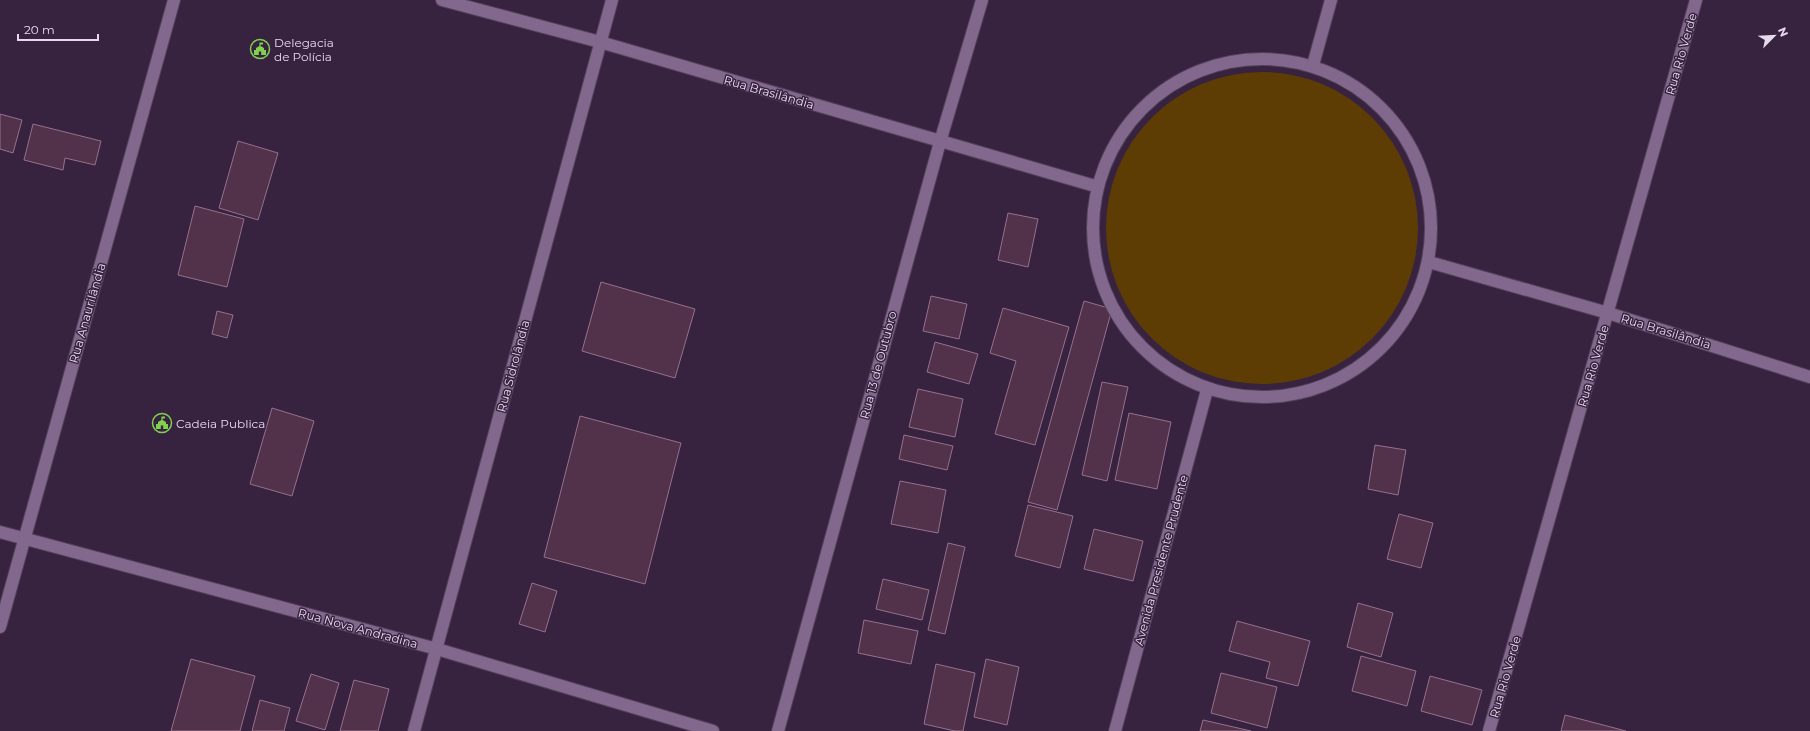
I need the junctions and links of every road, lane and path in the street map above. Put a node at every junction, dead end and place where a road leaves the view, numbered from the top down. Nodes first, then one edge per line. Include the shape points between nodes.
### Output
1 (174, 0) edge
2 (442, 0) edge
3 (612, 0) edge
4 (982, 0) edge
5 (1331, 0) edge
6 (1696, 0) edge
7 (600, 42) junction
8 (1313, 65) junction
9 (940, 142) junction
10 (1095, 186) junction
11 (1429, 262) junction
12 (1608, 313) junction
13 (1810, 377) edge
14 (1207, 390) junction
15 (0, 532) edge
16 (24, 539) junction
17 (0, 627) edge
18 (437, 648) junction
19 (414, 731) edge
20 (713, 731) edge
21 (778, 731) edge
22 (1115, 731) edge
23 (1489, 731) edge

1 - 16 street, Rua Anaurilândia
2 - 7 street, Rua Brasilândia
3 - 7 street, Rua Sidrolândia
4 - 9 street, Rua 13 de Outubro
5 - 8 street
6 - 12 street, Rua Rio Verde
7 - 9 street, Rua Brasilândia
7 - 18 street, Rua Sidrolândia
8 - 10 street via 1265,57 1204,68 1148,101 1120,134
8 - 11 street via 1370,96 1413,150 1432,212
9 - 10 street, Rua Brasilândia
9 - 21 street, Rua 13 de Outubro
10 - 14 street via 1092,230 1103,288 1134,339 1175,374
11 - 12 street, Rua Brasilândia
11 - 14 street via 1412,311 1368,363 1315,391 1254,399
12 - 13 street, Rua Brasilândia
12 - 23 street, Rua Rio Verde
14 - 22 street, Avenida Presidente Prudente
15 - 16 street, Rua Nova Andradina
16 - 17 street, Rua Anaurilândia
16 - 18 street, Rua Nova Andradina
18 - 19 street, Rua Sidrolândia
18 - 20 street, Rua Nova Andradina

